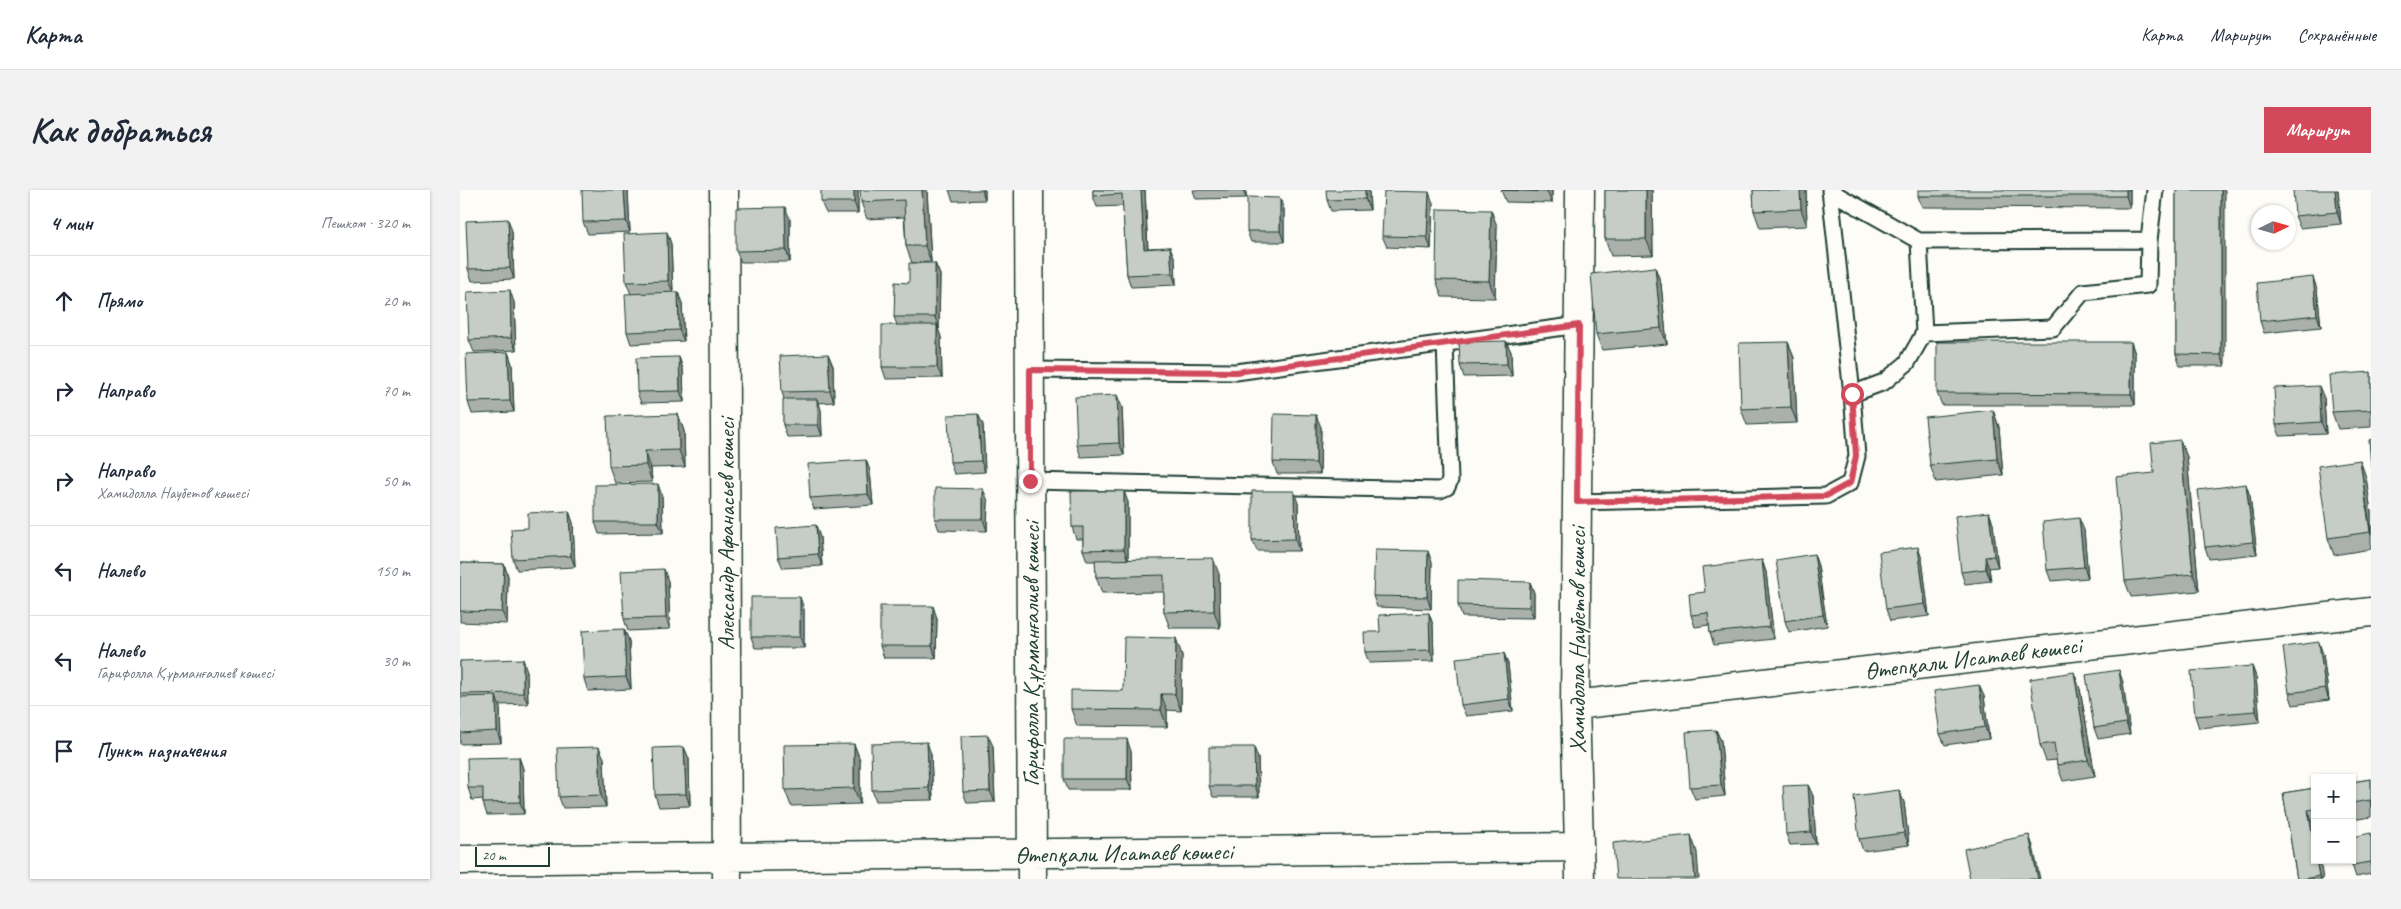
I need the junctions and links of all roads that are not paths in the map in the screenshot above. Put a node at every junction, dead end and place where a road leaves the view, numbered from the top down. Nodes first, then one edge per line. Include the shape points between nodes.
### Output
1 (724, 190) edge
2 (1029, 190) edge
3 (1580, 190) edge
4 (1830, 190) edge
5 (2155, 190) edge
6 (2149, 240) junction
7 (1918, 241) junction
8 (1579, 325) junction
9 (1924, 333) junction
10 (1445, 343) junction
11 (1030, 370) junction
12 (1852, 394) junction
13 (1030, 481) junction
14 (1577, 502) junction
15 (2371, 612) edge
16 (1575, 705) junction
17 (1579, 847) junction
18 (460, 860) edge
19 (1032, 866) edge
20 (727, 868) edge
21 (1580, 879) edge

1 - 20 street, Александр Афанасьев көшесі
2 - 11 street, Гарифолла Құрманғалиев көшесі
3 - 8 street, Хамидолла Наубетов көшесі
4 - 7 lane
4 - 12 lane
5 - 6 lane
6 - 7 lane
6 - 9 lane via 2148,285 2083,292 2053,328
7 - 9 lane
8 - 10 lane
8 - 14 street, Хамидолла Наубетов көшесі
9 - 12 lane via 1907,363 1884,382
10 - 11 lane via 1236,372
10 - 13 lane via 1450,480 1447,487 1440,490
11 - 13 street, Гарифолла Құрманғалиев көшесі
12 - 14 lane via 1856,456 1850,483 1826,496
13 - 19 street, Гарифолла Құрманғалиев көшесі
14 - 16 street, Хамидолла Наубетов көшесі
15 - 16 street, Өтепқали Исатаев көшесі
16 - 17 street, Хамидолла Наубетов көшесі
17 - 19 street, Өтепқали Исатаев көшесі
17 - 21 street, Хамидолла Наубетов көшесі
18 - 20 street, Өтепқали Исатаев көшесі
19 - 20 street, Өтепқали Исатаев көшесі

